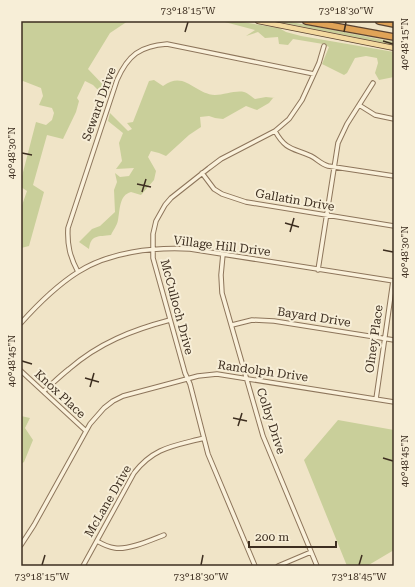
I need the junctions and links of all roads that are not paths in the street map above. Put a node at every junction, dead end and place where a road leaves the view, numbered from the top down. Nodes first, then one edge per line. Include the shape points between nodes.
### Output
1 (258, 21) edge
2 (306, 21) edge
3 (379, 21) edge
4 (394, 24) edge
5 (394, 37) edge
6 (324, 46) dead end
7 (394, 48) edge
8 (314, 74) junction
9 (373, 83) dead end
10 (360, 105) junction
11 (394, 119) edge
12 (275, 131) junction
13 (334, 167) junction
14 (202, 173) junction
15 (394, 176) edge
16 (327, 216) junction
17 (394, 226) edge
18 (153, 250) junction
19 (223, 254) junction
20 (318, 270) junction
21 (78, 272) junction
22 (393, 281) edge
23 (170, 320) junction
24 (21, 323) edge
25 (232, 325) junction
26 (385, 338) junction
27 (394, 340) edge
28 (21, 371) edge
29 (188, 378) junction
30 (247, 379) junction
31 (44, 392) junction
32 (376, 399) junction
33 (394, 402) edge
34 (86, 431) junction
35 (204, 438) junction
36 (164, 534) dead end
37 (97, 541) junction
38 (21, 545) edge
39 (311, 552) junction
40 (83, 566) edge
41 (255, 566) edge
42 (278, 566) edge
43 (316, 566) edge

1 - 7 main road
2 - 5 highway
3 - 4 highway
6 - 8 street, McCulloch Drive
8 - 12 street, McCulloch Drive via 295,111
8 - 21 street, Seward Drive via 168,44 144,48 134,54 117,80 68,228 68,249
9 - 10 street
10 - 11 street via 375,115
10 - 13 street via 342,134
12 - 13 street via 278,138 288,147 312,157 321,164
12 - 14 street, McCulloch Drive via 221,159
13 - 15 street
13 - 16 street
14 - 16 street, Gallatin Drive via 214,189 222,194 261,205
14 - 18 street, McCulloch Drive via 171,198 159,213 153,234
16 - 17 street, Gallatin Drive
16 - 20 street
18 - 19 street, Village Hill Drive via 177,248
18 - 21 street, Village Hill Drive via 113,257
18 - 23 street, McCulloch Drive
19 - 20 street, Village Hill Drive
19 - 25 street, Colby Drive via 222,293
20 - 22 street, Village Hill Drive
21 - 24 street, Village Hill Drive via 37,305
22 - 26 street, Olney Place
23 - 29 street, McCulloch Drive
23 - 31 street via 127,333 101,346 68,369
25 - 26 street, Bayard Drive via 252,320 274,321
25 - 30 street, Colby Drive
26 - 27 street, Bayard Drive
26 - 32 street, Olney Place
28 - 31 street, Knox Place
29 - 30 street, Randolph Drive via 217,374
29 - 34 street, Randolph Drive via 113,401 96,416
29 - 35 street, McCulloch Drive
30 - 32 street, Randolph Drive
30 - 39 street, Colby Drive via 263,436
31 - 34 street, Knox Place
32 - 33 street, Randolph Drive
34 - 38 street, Randolph Drive
35 - 37 street, McLane Drive via 158,451 142,463
35 - 41 street, McCulloch Drive via 208,454
36 - 37 street via 123,548 111,547
37 - 40 street, McLane Drive
39 - 42 street
39 - 43 street, Colby Drive

